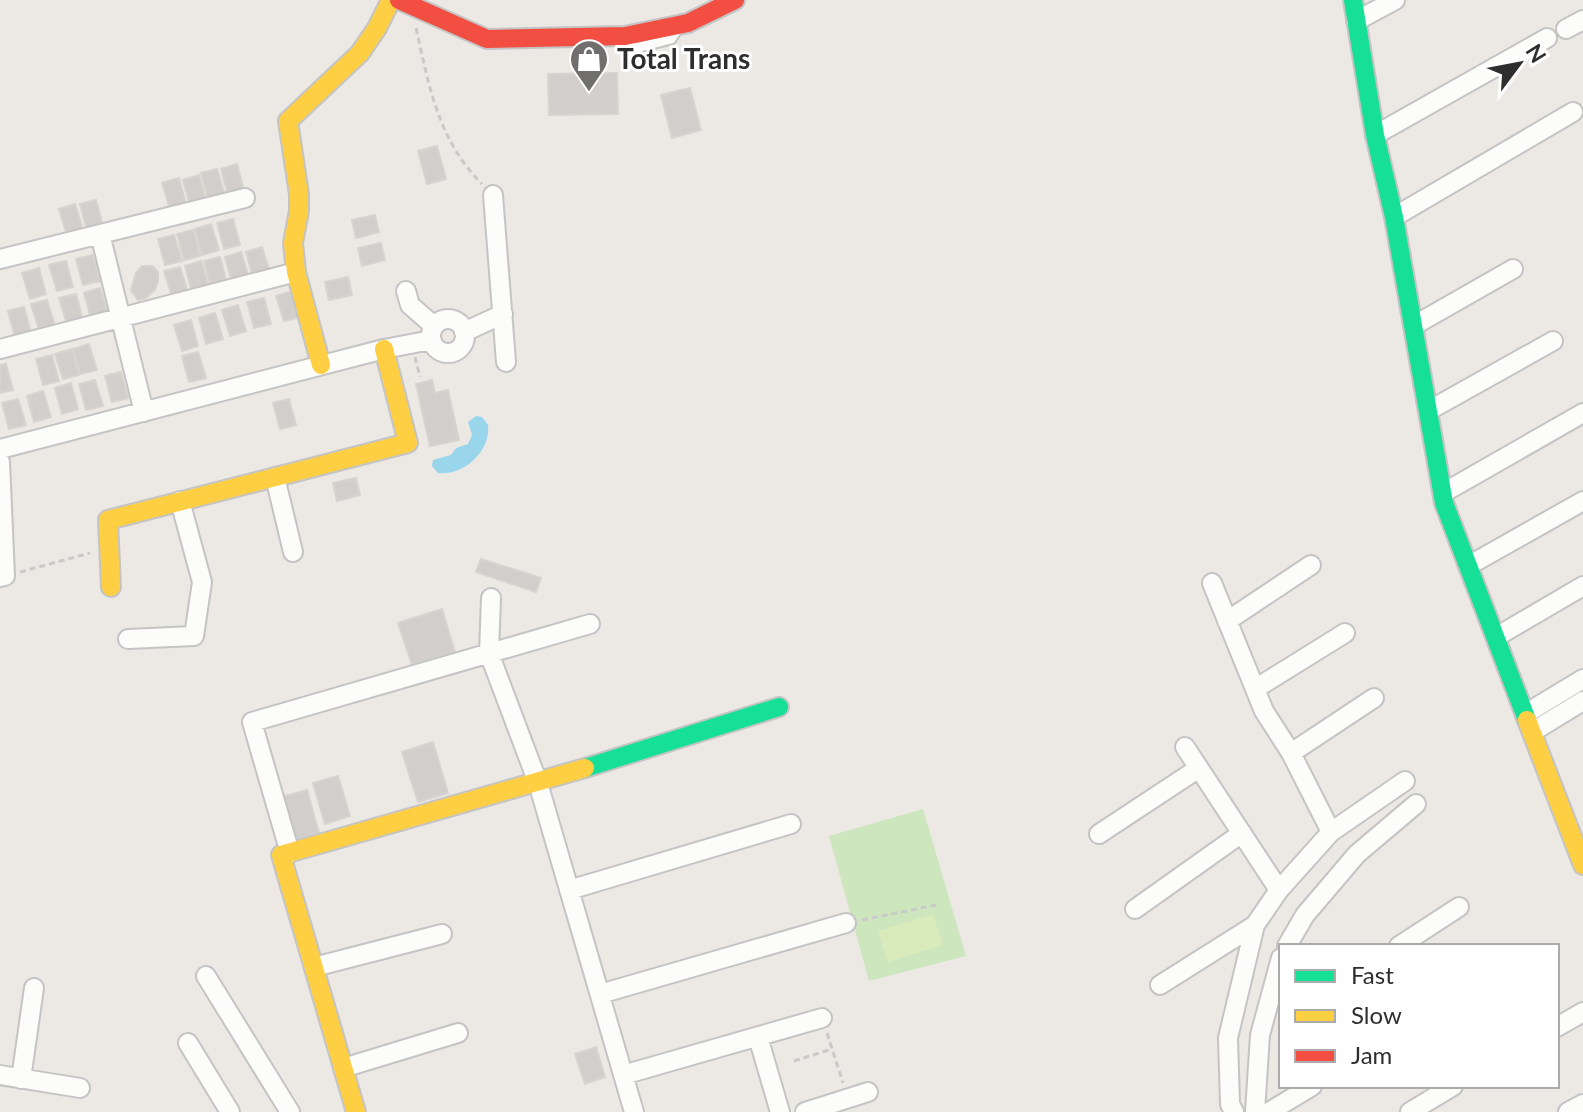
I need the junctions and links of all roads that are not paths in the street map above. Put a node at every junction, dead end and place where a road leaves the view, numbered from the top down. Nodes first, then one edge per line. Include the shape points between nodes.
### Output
1 (391, 0) edge
2 (735, 0) edge
3 (1353, 0) edge
4 (1395, 0) edge
5 (405, 3) edge
6 (1583, 20) edge
7 (1356, 21) junction
8 (1566, 29) dead end
9 (1547, 38) dead end
10 (1573, 112) dead end
11 (1375, 135) junction
12 (493, 195) road end
13 (245, 198) dead end
14 (1394, 217) junction
15 (100, 234) junction
16 (0, 259) edge
17 (1513, 269) dead end
18 (296, 272) junction
19 (406, 291) dead end
20 (503, 314) junction
21 (120, 318) junction
22 (1413, 326) junction
23 (464, 332) junction
24 (433, 333) junction
25 (1553, 341) dead end
26 (0, 349) edge
27 (384, 349) junction
28 (506, 362) dead end
29 (321, 365) junction
30 (1428, 411) junction
31 (144, 412) junction
32 (1583, 413) edge
33 (0, 449) edge
34 (0, 462) edge
35 (275, 477) junction
36 (1443, 493) junction
37 (180, 501) junction
38 (1583, 501) edge
39 (293, 552) dead end
40 (1311, 565) dead end
41 (1468, 566) junction
42 (3, 576) edge
43 (1212, 583) dead end
44 (1583, 586) edge
45 (111, 587) dead end
46 (491, 598) dead end
47 (1227, 621) junction
48 (590, 624) dead end
49 (1345, 633) dead end
50 (1496, 637) junction
51 (128, 639) dead end
52 (489, 653) junction
53 (1583, 679) edge
54 (1255, 689) junction
55 (1374, 698) dead end
56 (1583, 701) edge
57 (779, 707) dead end
58 (1525, 714) junction
59 (1532, 732) junction
60 (1185, 747) dead end
61 (1291, 753) junction
62 (1199, 768) junction
63 (1405, 781) dead end
64 (538, 783) junction
65 (1416, 804) dead end
66 (1575, 821) edge
67 (791, 824) dead end
68 (1331, 832) junction
69 (1242, 833) junction
70 (1099, 834) dead end
71 (290, 853) junction
72 (1583, 865) edge
73 (569, 890) junction
74 (1279, 890) junction
75 (1459, 907) dead end
76 (1135, 909) dead end
77 (846, 923) road end
78 (1255, 925) junction
79 (442, 934) dead end
80 (1288, 944) edge
81 (1402, 944) edge
82 (1279, 965) edge
83 (314, 967) junction
84 (206, 976) dead end
85 (1160, 985) dead end
86 (34, 988) dead end
87 (600, 994) junction
88 (1583, 1012) edge
89 (822, 1018) road end
90 (1279, 1022) edge
91 (1559, 1026) edge
92 (458, 1033) dead end
93 (1260, 1035) junction
94 (758, 1037) junction
95 (188, 1043) dead end
96 (343, 1068) junction
97 (0, 1075) edge
98 (623, 1075) junction
99 (21, 1079) junction
100 (80, 1088) dead end
101 (1309, 1088) edge
102 (1450, 1088) edge
103 (868, 1092) dead end
104 (1583, 1104) edge
105 (230, 1112) edge
106 (290, 1112) edge
107 (356, 1112) edge
108 (634, 1112) edge
109 (780, 1112) edge
110 (805, 1112) edge
111 (1234, 1112) edge
112 (1255, 1112) edge
113 (1269, 1112) edge
114 (1410, 1112) edge
115 (1568, 1112) edge

1 - 18 street via 380,28 346,68 288,121 299,194 293,243
2 - 5 street via 681,24 617,36 487,39
3 - 7 street
4 - 7 street
6 - 8 street
7 - 11 street
9 - 11 street
10 - 14 street
11 - 14 street
12 - 20 street
13 - 15 street
14 - 22 street
15 - 16 street
15 - 21 street
17 - 22 street
18 - 21 street
18 - 29 street
19 - 24 street via 410,305
20 - 23 street
20 - 28 street
21 - 26 street
21 - 31 street
22 - 30 street
23 - 24 street via 449,319 438,322
23 - 24 street via 462,344 449,353 439,350
24 - 27 street
25 - 30 street
27 - 29 street
27 - 35 street via 408,443
29 - 31 street
30 - 36 street
31 - 33 street
32 - 36 street
34 - 42 street
35 - 37 street
35 - 39 street
36 - 41 street
37 - 45 street via 108,520
37 - 51 street via 202,582 194,636
38 - 41 street
40 - 47 street
41 - 50 street
43 - 47 street
44 - 50 street
46 - 52 street
47 - 54 street
48 - 52 street
49 - 54 street
50 - 58 street
52 - 64 street
52 - 71 street via 252,722
53 - 58 street
54 - 61 street
55 - 61 street
56 - 59 street
57 - 64 street
58 - 59 street
59 - 66 street
60 - 62 street
61 - 68 street
62 - 69 street
62 - 70 street
63 - 68 street
64 - 71 street
64 - 73 street
65 - 80 street via 1357,854 1305,915
66 - 72 street
67 - 73 street
68 - 74 street
69 - 74 street
69 - 76 street
71 - 83 street via 281,855
73 - 87 street
74 - 78 street
75 - 81 street
77 - 87 street
78 - 85 street
78 - 111 street via 1228,1038
79 - 83 street
82 - 93 street
83 - 96 street
84 - 106 street
86 - 99 street
87 - 98 street
88 - 91 street
89 - 94 street
90 - 93 street
92 - 96 street
93 - 112 street
94 - 98 street
94 - 109 street
95 - 105 street
96 - 107 street
97 - 99 street
98 - 108 street
99 - 100 street
101 - 113 street
102 - 114 street
103 - 110 street
104 - 115 street

